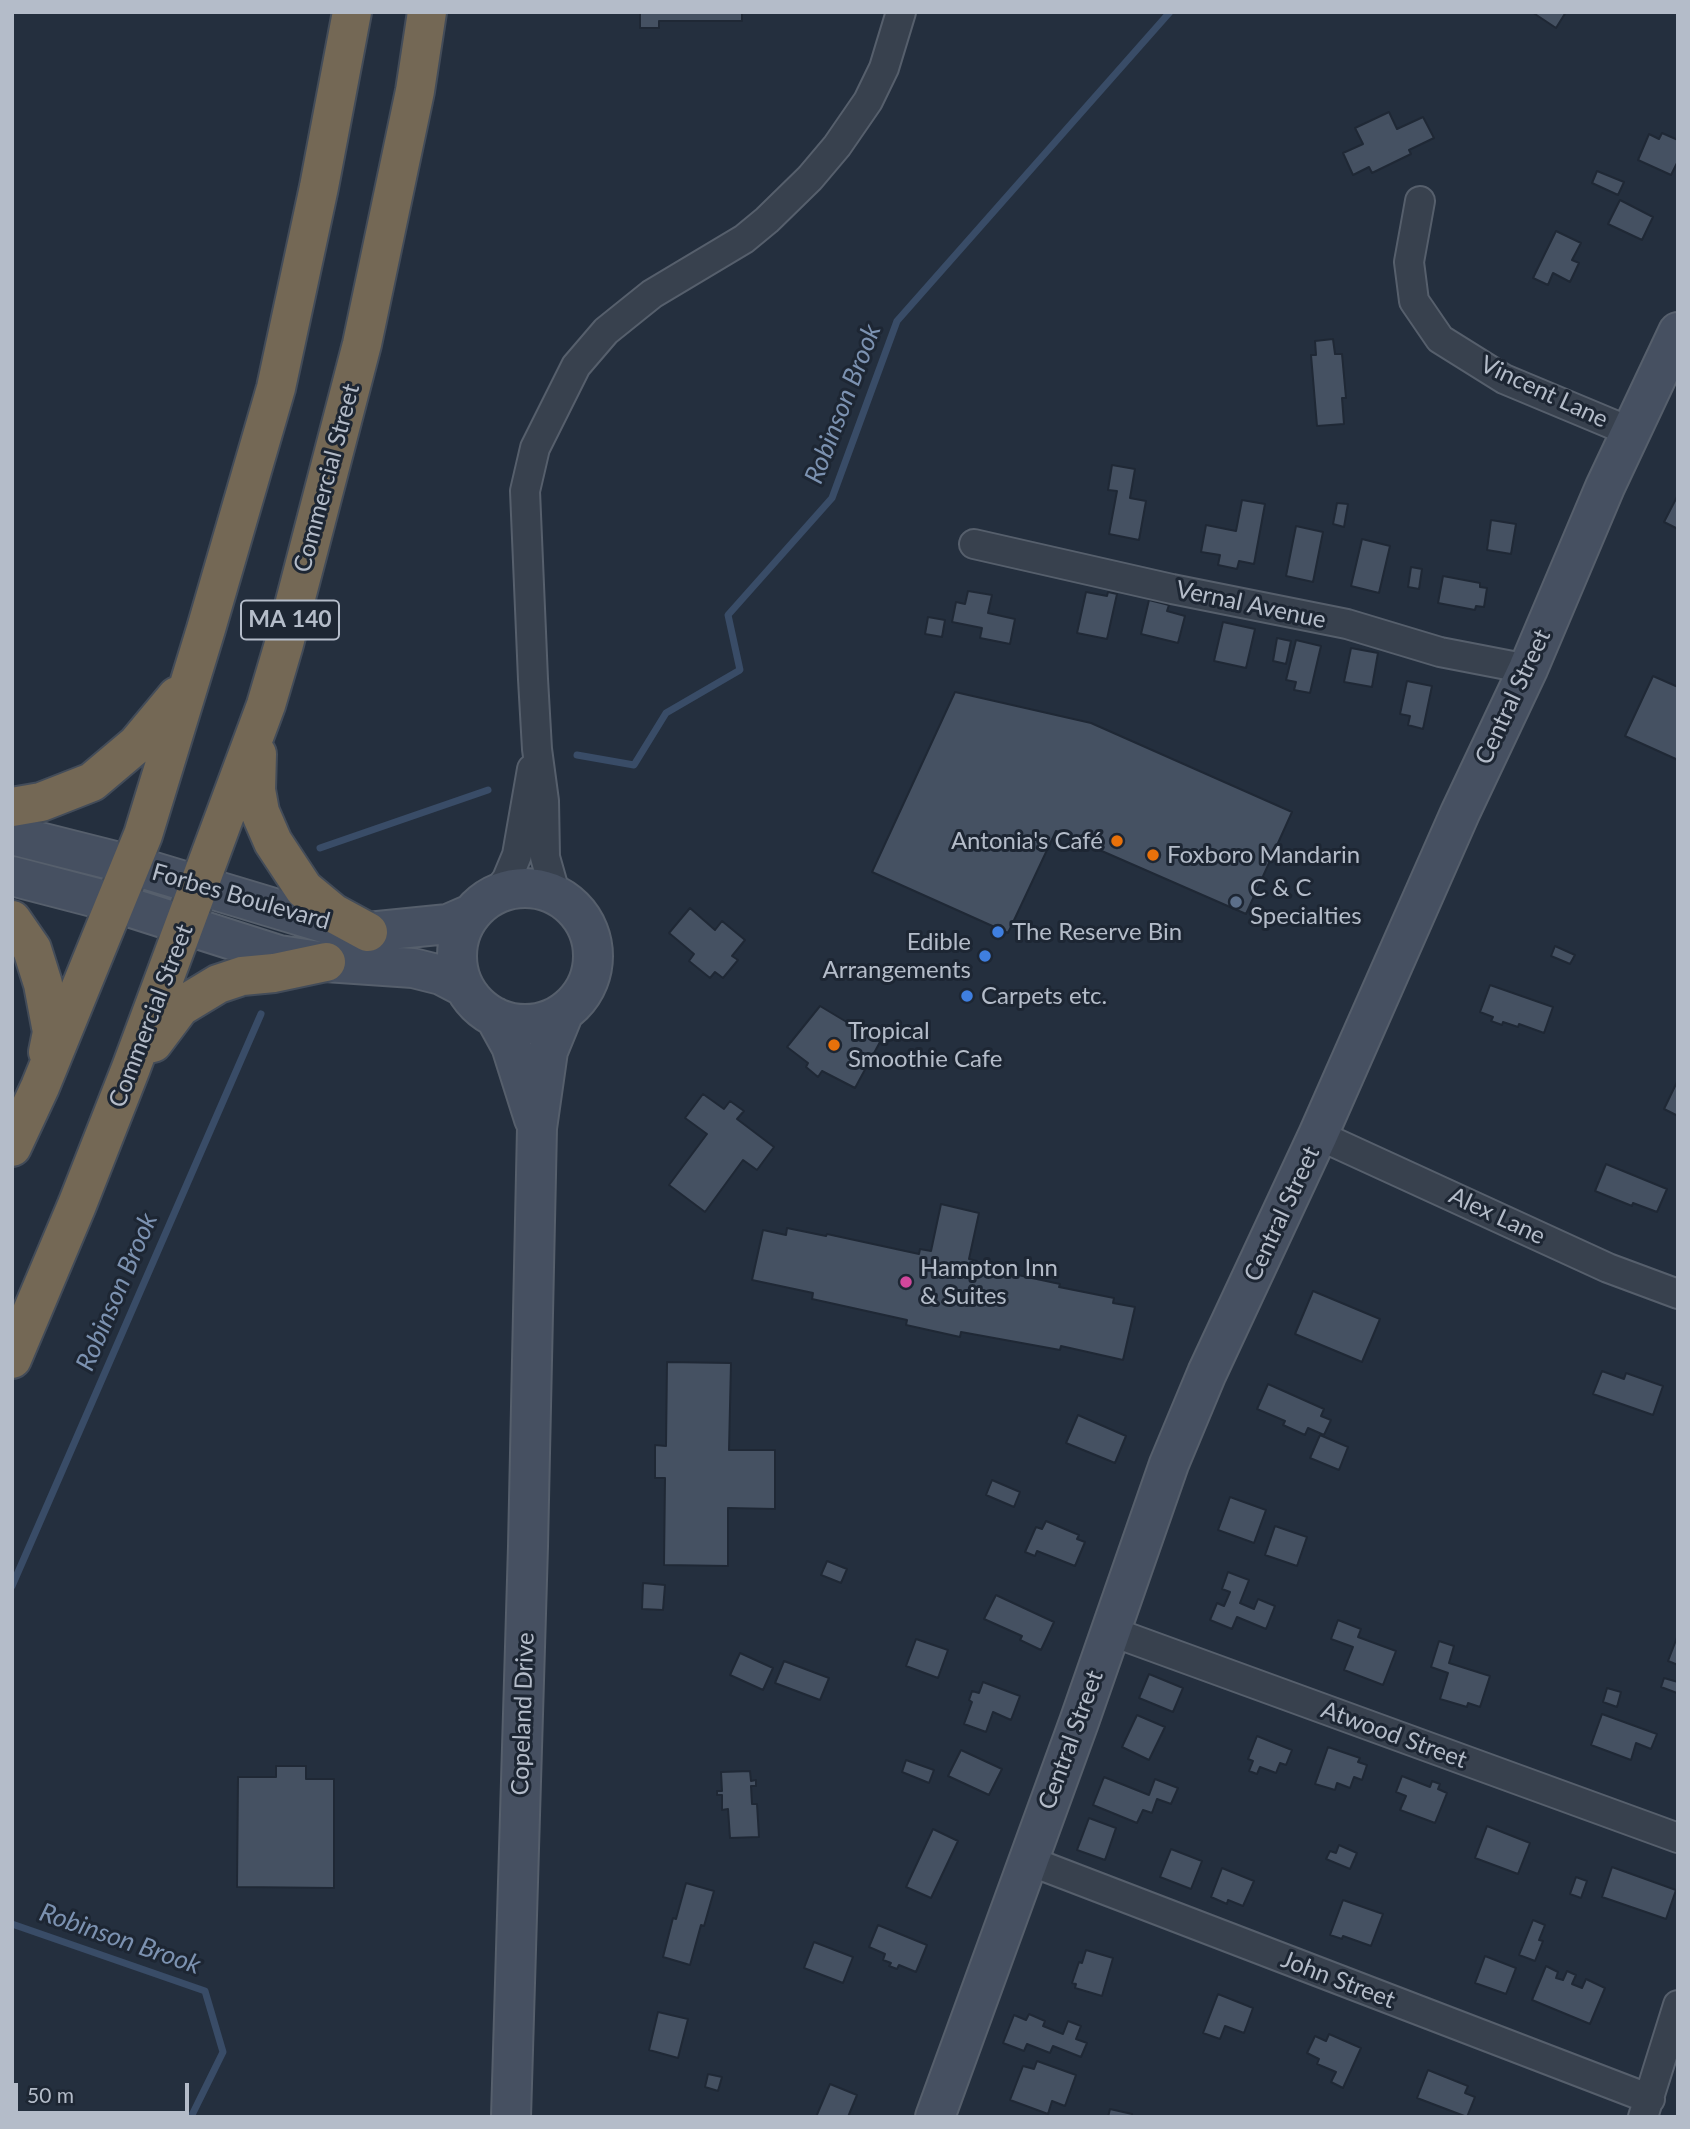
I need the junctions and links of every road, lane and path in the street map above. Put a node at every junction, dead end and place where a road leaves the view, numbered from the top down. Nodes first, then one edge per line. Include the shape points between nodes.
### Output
1 (352, 12) edge
2 (427, 12) edge
3 (901, 12) edge
4 (1420, 201) dead end
5 (1678, 332) edge
6 (1631, 432) junction
7 (974, 544) dead end
8 (1528, 669) junction
9 (189, 681) junction
10 (258, 729) junction
11 (537, 749) junction
12 (12, 807) edge
13 (12, 835) edge
14 (131, 865) junction
15 (12, 876) edge
16 (200, 887) junction
17 (556, 895) junction
18 (116, 903) junction
19 (483, 904) junction
20 (12, 920) edge
21 (186, 924) junction
22 (368, 932) junction
23 (326, 962) junction
24 (464, 987) junction
25 (564, 1012) junction
26 (495, 1017) junction
27 (131, 1068) junction
28 (40, 1087) junction
29 (537, 1128) junction
30 (1318, 1135) junction
31 (12, 1147) edge
32 (1678, 1294) edge
33 (12, 1359) edge
34 (1110, 1631) junction
35 (1678, 1838) edge
36 (1027, 1860) junction
37 (1678, 2005) edge
38 (1647, 2108) edge
39 (511, 2117) edge
40 (935, 2117) edge

1 - 9 highway, MA 140 via 276,388
2 - 10 highway, Commercial Street / MA 140 via 362,344
3 - 11 street via 884,68 868,101 810,178 744,239 652,294 606,331 576,366 542,431 525,491
4 - 6 street, Vincent Lane via 1409,262 1414,301 1440,339 1504,379
5 - 6 street, Central Street
6 - 8 street, Central Street
7 - 8 street, Vernal Avenue via 1347,624 1440,652
8 - 30 street, Central Street
9 - 12 highway via 137,744 92,782 41,802
9 - 14 highway, MA 140
10 - 16 highway, Commercial Street / MA 140
10 - 22 highway via 256,790 272,842 304,889 333,913
11 - 17 street via 545,857
11 - 19 street via 517,855 507,879
13 - 14 street, Forbes Boulevard
14 - 16 street, Forbes Boulevard
14 - 18 highway, MA 140
15 - 18 street, Forbes Boulevard
16 - 21 highway, Commercial Street / MA 140
16 - 22 street, Forbes Boulevard
17 - 19 street via 526,888
17 - 25 street via 579,916 593,960 584,989
18 - 21 street, Forbes Boulevard
18 - 28 highway, MA 140
19 - 22 street, Forbes Boulevard via 448,924
19 - 24 street via 463,928 458,942
20 - 28 highway via 32,949 52,1032
21 - 23 street, Forbes Boulevard via 279,955
21 - 27 highway, Commercial Street / MA 140
23 - 24 street, Forbes Boulevard via 413,968
23 - 27 highway via 242,976 200,994 180,1007
24 - 26 street
25 - 26 street via 537,1023
25 - 29 street via 548,1051
26 - 29 street via 511,1046
27 - 33 highway, Commercial Street / MA 140
28 - 31 highway, MA 140
29 - 39 street, Copeland Drive
30 - 32 street, Alex Lane via 1608,1268
30 - 34 street, Central Street via 1169,1464
34 - 35 street, Atwood Street
34 - 36 street, Central Street
36 - 38 street, John Street
36 - 40 street, Central Street
37 - 38 street

